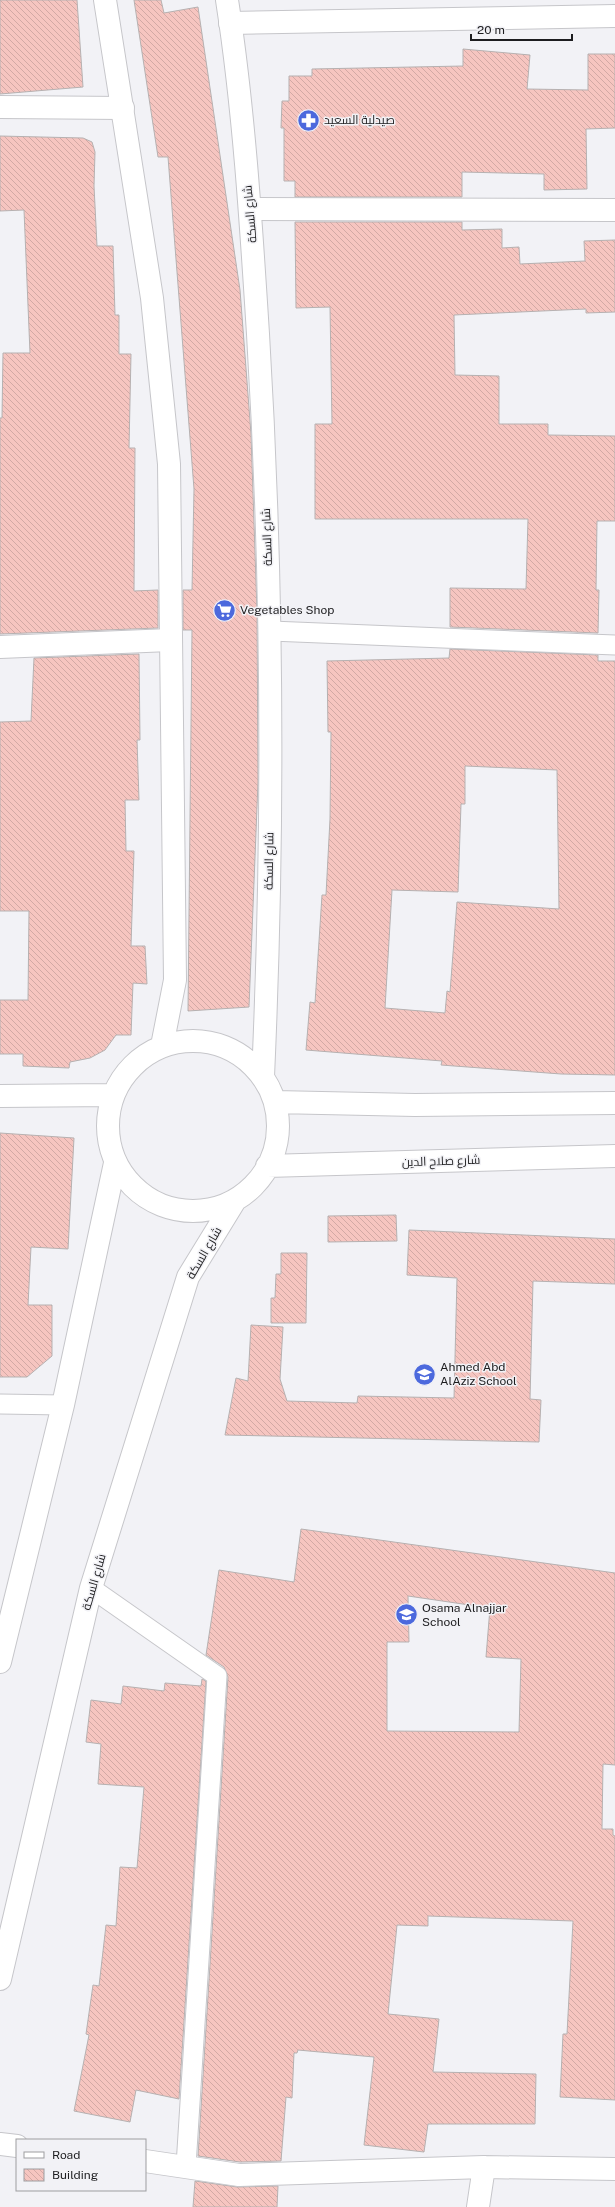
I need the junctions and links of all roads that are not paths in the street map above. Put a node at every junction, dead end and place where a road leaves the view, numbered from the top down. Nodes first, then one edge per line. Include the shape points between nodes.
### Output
1 (105, 0) edge
2 (227, 0) edge
3 (615, 16) edge
4 (230, 23) junction
5 (0, 107) edge
6 (123, 108) junction
7 (250, 209) junction
8 (615, 210) edge
9 (271, 631) junction
10 (170, 640) junction
11 (615, 645) edge
12 (0, 647) edge
13 (162, 1046) junction
14 (263, 1076) junction
15 (112, 1095) junction
16 (0, 1096) edge
17 (275, 1102) junction
18 (615, 1103) edge
19 (615, 1156) edge
20 (115, 1163) junction
21 (267, 1166) junction
22 (234, 1202) junction
23 (0, 1404) edge
24 (62, 1405) junction
25 (91, 1588) junction
26 (0, 1662) edge
27 (0, 1979) edge
28 (0, 2144) edge
29 (16, 2146) edge
30 (146, 2161) edge
31 (186, 2166) junction
32 (484, 2167) junction
33 (615, 2169) edge
34 (478, 2207) edge

1 - 6 main road
2 - 4 main road, شارع السكة
3 - 4 main road
4 - 7 main road, شارع السكة
5 - 6 main road
6 - 10 main road via 152,298 169,464
7 - 8 main road
7 - 9 main road, شارع السكة via 262,391
9 - 11 lane
9 - 14 main road, شارع السكة via 267,989
10 - 12 main road
10 - 13 main road via 175,980
13 - 14 main road via 190,1040 218,1044 243,1056
13 - 15 main road via 138,1060 119,1081
14 - 17 main road
15 - 16 main road
15 - 20 main road via 107,1136
17 - 18 main road via 415,1105
17 - 21 main road via 279,1130 273,1157
19 - 21 main road, شارع صلاح الدين
20 - 22 main road via 131,1186 154,1203 182,1211 210,1210
20 - 24 main road
21 - 22 main road via 258,1182
22 - 25 main road, شارع السكة via 188,1277
23 - 24 lane
24 - 26 main road
25 - 27 main road, شارع السكة
25 - 31 lane via 217,1676
28 - 29 main road
30 - 31 main road
31 - 32 main road via 239,2175
32 - 33 main road
32 - 34 main road

